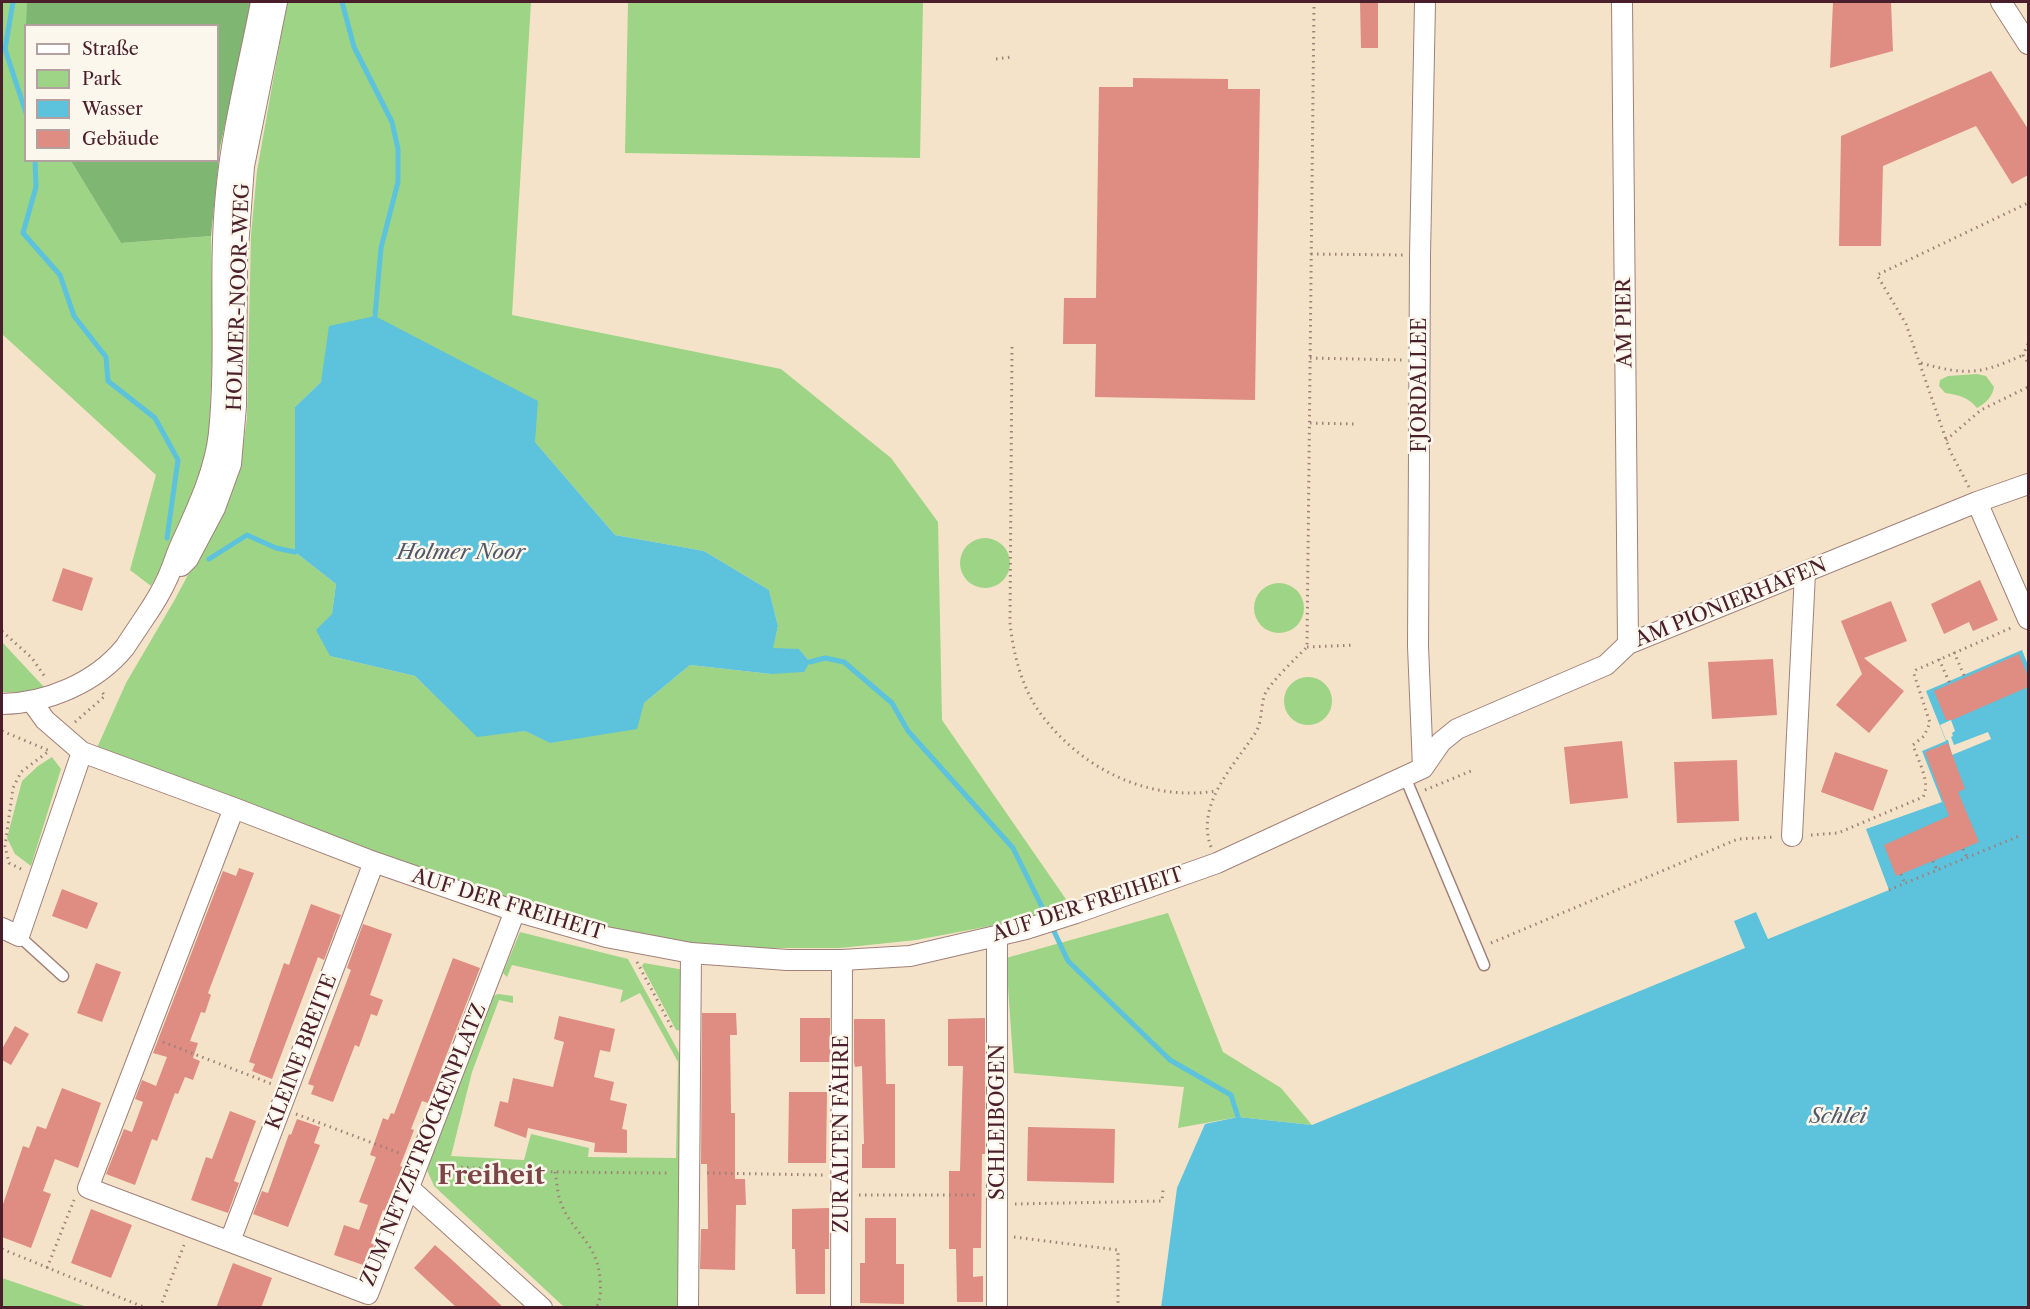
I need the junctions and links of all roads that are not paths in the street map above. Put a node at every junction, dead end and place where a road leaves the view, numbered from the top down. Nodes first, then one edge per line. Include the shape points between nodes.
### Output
1 (261, 2) edge
2 (277, 2) edge
3 (1425, 2) edge
4 (1622, 2) edge
5 (2001, 2) edge
6 (2028, 44) edge
7 (2028, 484) edge
8 (1977, 502) junction
9 (1805, 573) junction
10 (168, 578) junction
11 (2028, 619) edge
12 (1628, 644) junction
13 (32, 702) junction
14 (2, 704) edge
15 (82, 752) junction
16 (1414, 772) junction
17 (234, 808) junction
18 (1792, 836) dead end
19 (374, 862) junction
20 (515, 911) junction
21 (10, 932) edge
22 (997, 936) junction
23 (691, 953) junction
24 (842, 960) junction
25 (1484, 965) dead end
26 (63, 976) dead end
27 (409, 1188) junction
28 (230, 1241) junction
29 (542, 1308) edge
30 (688, 1308) edge
31 (841, 1308) edge
32 (997, 1308) edge

1 - 10 street, HOLMER-NOOR-WEG via 226,192 219,435 197,509
2 - 10 street, HOLMER-NOOR-WEG via 244,166 231,464 215,508 188,559
3 - 16 street, FJORDALLEE
4 - 12 street, AM PIER
5 - 6 street
7 - 8 street, AM PIONIERHAFEN
8 - 9 street, AM PIONIERHAFEN
8 - 11 street
9 - 12 street, AM PIONIERHAFEN
9 - 18 street
10 - 13 street, HOLMER-NOOR-WEG via 125,647 110,663 63,692
12 - 16 street, AM PIONIERHAFEN via 1606,665 1457,729
13 - 14 street, HOLMER-NOOR-WEG
13 - 15 street, AUF DER FREIHEIT via 45,720
15 - 17 street, AUF DER FREIHEIT
15 - 21 street via 39,878
16 - 22 street, AUF DER FREIHEIT via 1217,863 1076,913
16 - 25 lane
17 - 19 street, AUF DER FREIHEIT
17 - 28 street, ZUM NETZETROCKENPLATZ via 88,1188
19 - 20 street, AUF DER FREIHEIT
19 - 28 street, KLEINE BREITE
20 - 23 street, AUF DER FREIHEIT via 606,937
20 - 27 street, ZUM NETZETROCKENPLATZ
21 - 26 lane
22 - 24 street, AUF DER FREIHEIT via 910,956
22 - 32 street, SCHLEIBOGEN
23 - 24 street, AUF DER FREIHEIT
23 - 30 street
24 - 31 street, ZUR ALTEN FÄHRE
27 - 28 street, ZUM NETZETROCKENPLATZ via 369,1294
27 - 29 street

